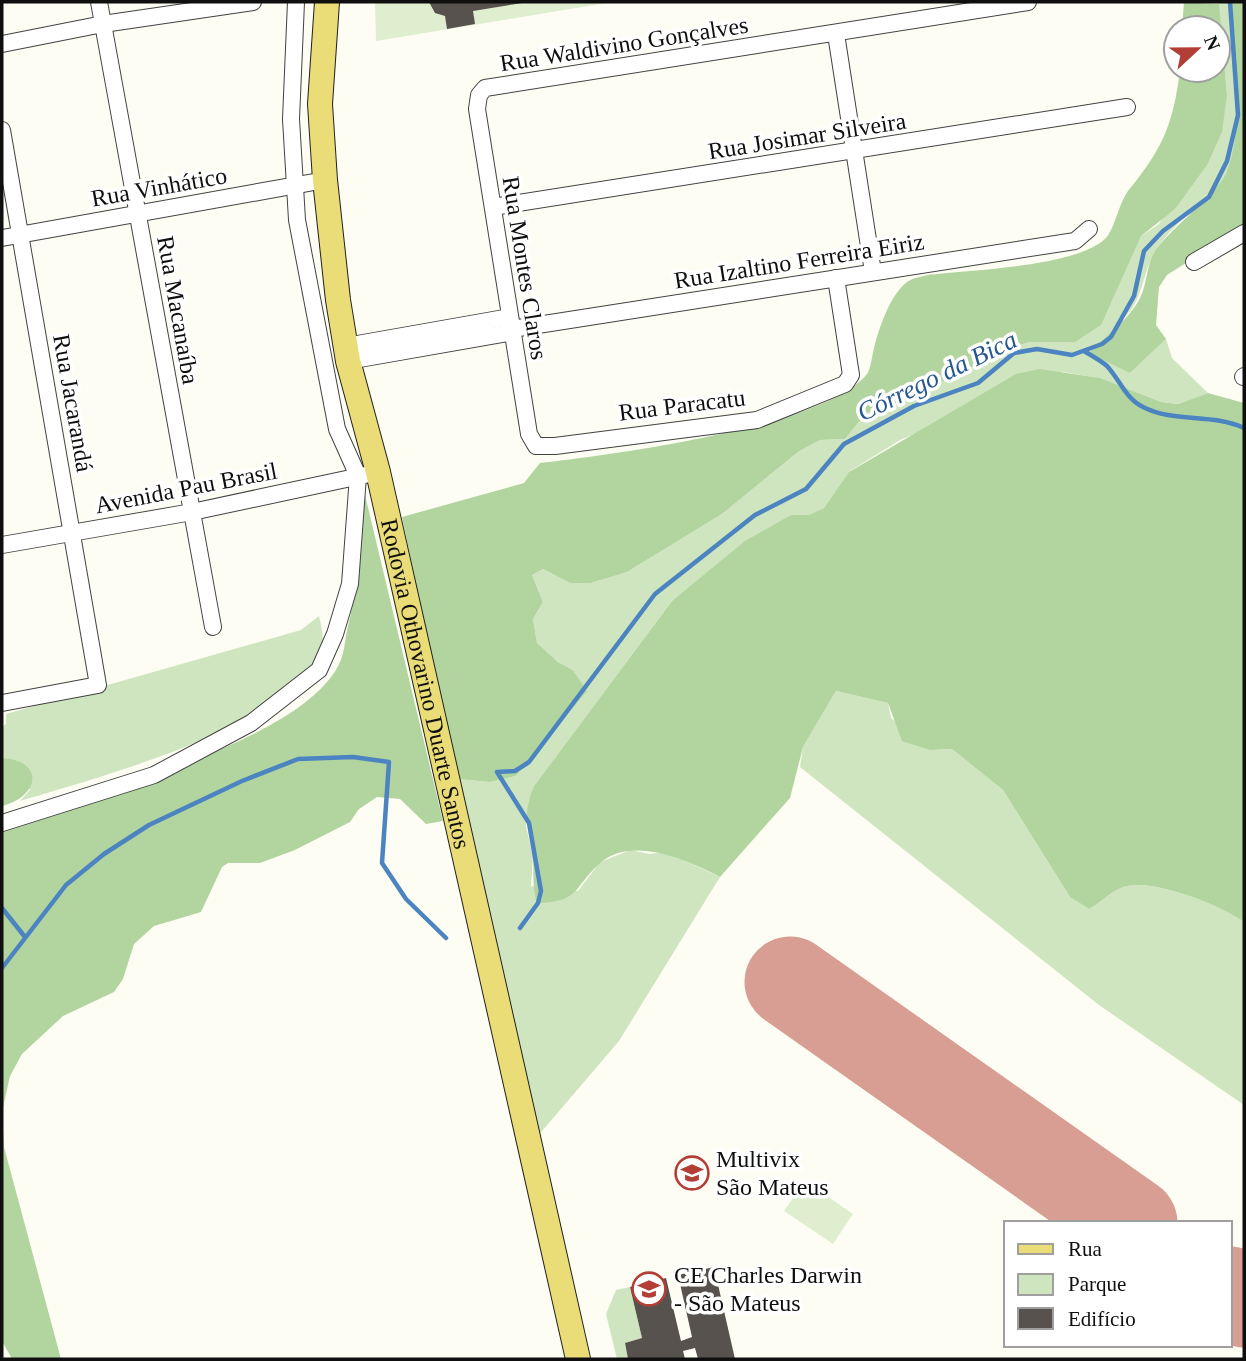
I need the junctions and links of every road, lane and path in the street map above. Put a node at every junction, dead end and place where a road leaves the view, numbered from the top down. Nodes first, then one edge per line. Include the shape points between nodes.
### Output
1 (99, 2) edge
2 (253, 2) edge
3 (296, 2) edge
4 (327, 2) edge
5 (1028, 2) edge
6 (103, 24) junction
7 (836, 34) junction
8 (2, 44) edge
9 (480, 95) joint
10 (1127, 107) dead end
11 (2, 130) edge
12 (853, 152) junction
13 (325, 180) junction
14 (295, 185) junction
15 (493, 207) junction
16 (138, 214) junction
17 (1089, 229) dead end
18 (1244, 233) edge
19 (20, 234) junction
20 (2, 238) edge
21 (1194, 262) dead end
22 (873, 272) junction
23 (836, 278) junction
24 (512, 326) junction
25 (347, 354) junction
26 (536, 446) joint
27 (368, 474) junction
28 (192, 512) junction
29 (72, 533) junction
30 (2, 545) edge
31 (213, 627) dead end
32 (2, 703) edge
33 (2, 823) edge
34 (578, 1359) edge

1 - 6 street, Rua Macanaíba
2 - 6 street
3 - 14 street, Rodovia Othovarino Duarte Santos via 291,119
4 - 13 main road, Rodovia Othovarino Duarte Santos via 320,104
5 - 7 street, Rua Waldivino Gonçalves
6 - 8 street
6 - 16 street, Rua Macanaíba
7 - 9 street, Rua Waldivino Gonçalves via 485,88
7 - 12 street
9 - 15 street, Rua Montes Claros via 477,109
10 - 12 street, Rua Josimar Silveira
11 - 19 street, Rua Jacarandá
12 - 15 street, Rua Josimar Silveira
12 - 22 street
13 - 14 street, Rua Vinhático
13 - 25 main road, Rodovia Othovarino Duarte Santos
14 - 16 street, Rua Vinhático
14 - 27 street, Rodovia Othovarino Duarte Santos via 297,220 337,429
15 - 24 street, Rua Montes Claros
16 - 19 street, Rua Vinhático
16 - 28 street, Rua Macanaíba
17 - 22 street, Rua Izaltino Ferreira Eiriz via 1076,241
18 - 21 street
19 - 20 street, Rua Vinhático
19 - 29 street, Rua Jacarandá
22 - 23 street, Rua Izaltino Ferreira Eiriz
23 - 24 street, Rua Izaltino Ferreira Eiriz
23 - 26 street, Rua Paracatu via 851,375 845,384 757,420
24 - 25 street, Rua Izaltino Ferreira Eiriz
24 - 26 street, Rua Montes Claros via 529,434
25 - 27 main road, Rodovia Othovarino Duarte Santos
27 - 28 street, Avenida Pau Brasil
27 - 33 street via 350,584 319,670 251,723 155,775
27 - 34 main road, Rodovia Othovarino Duarte Santos
28 - 29 street, Avenida Pau Brasil
28 - 31 street, Rua Macanaíba
29 - 30 street, Avenida Pau Brasil
29 - 32 street, Rua Jacarandá via 98,685

